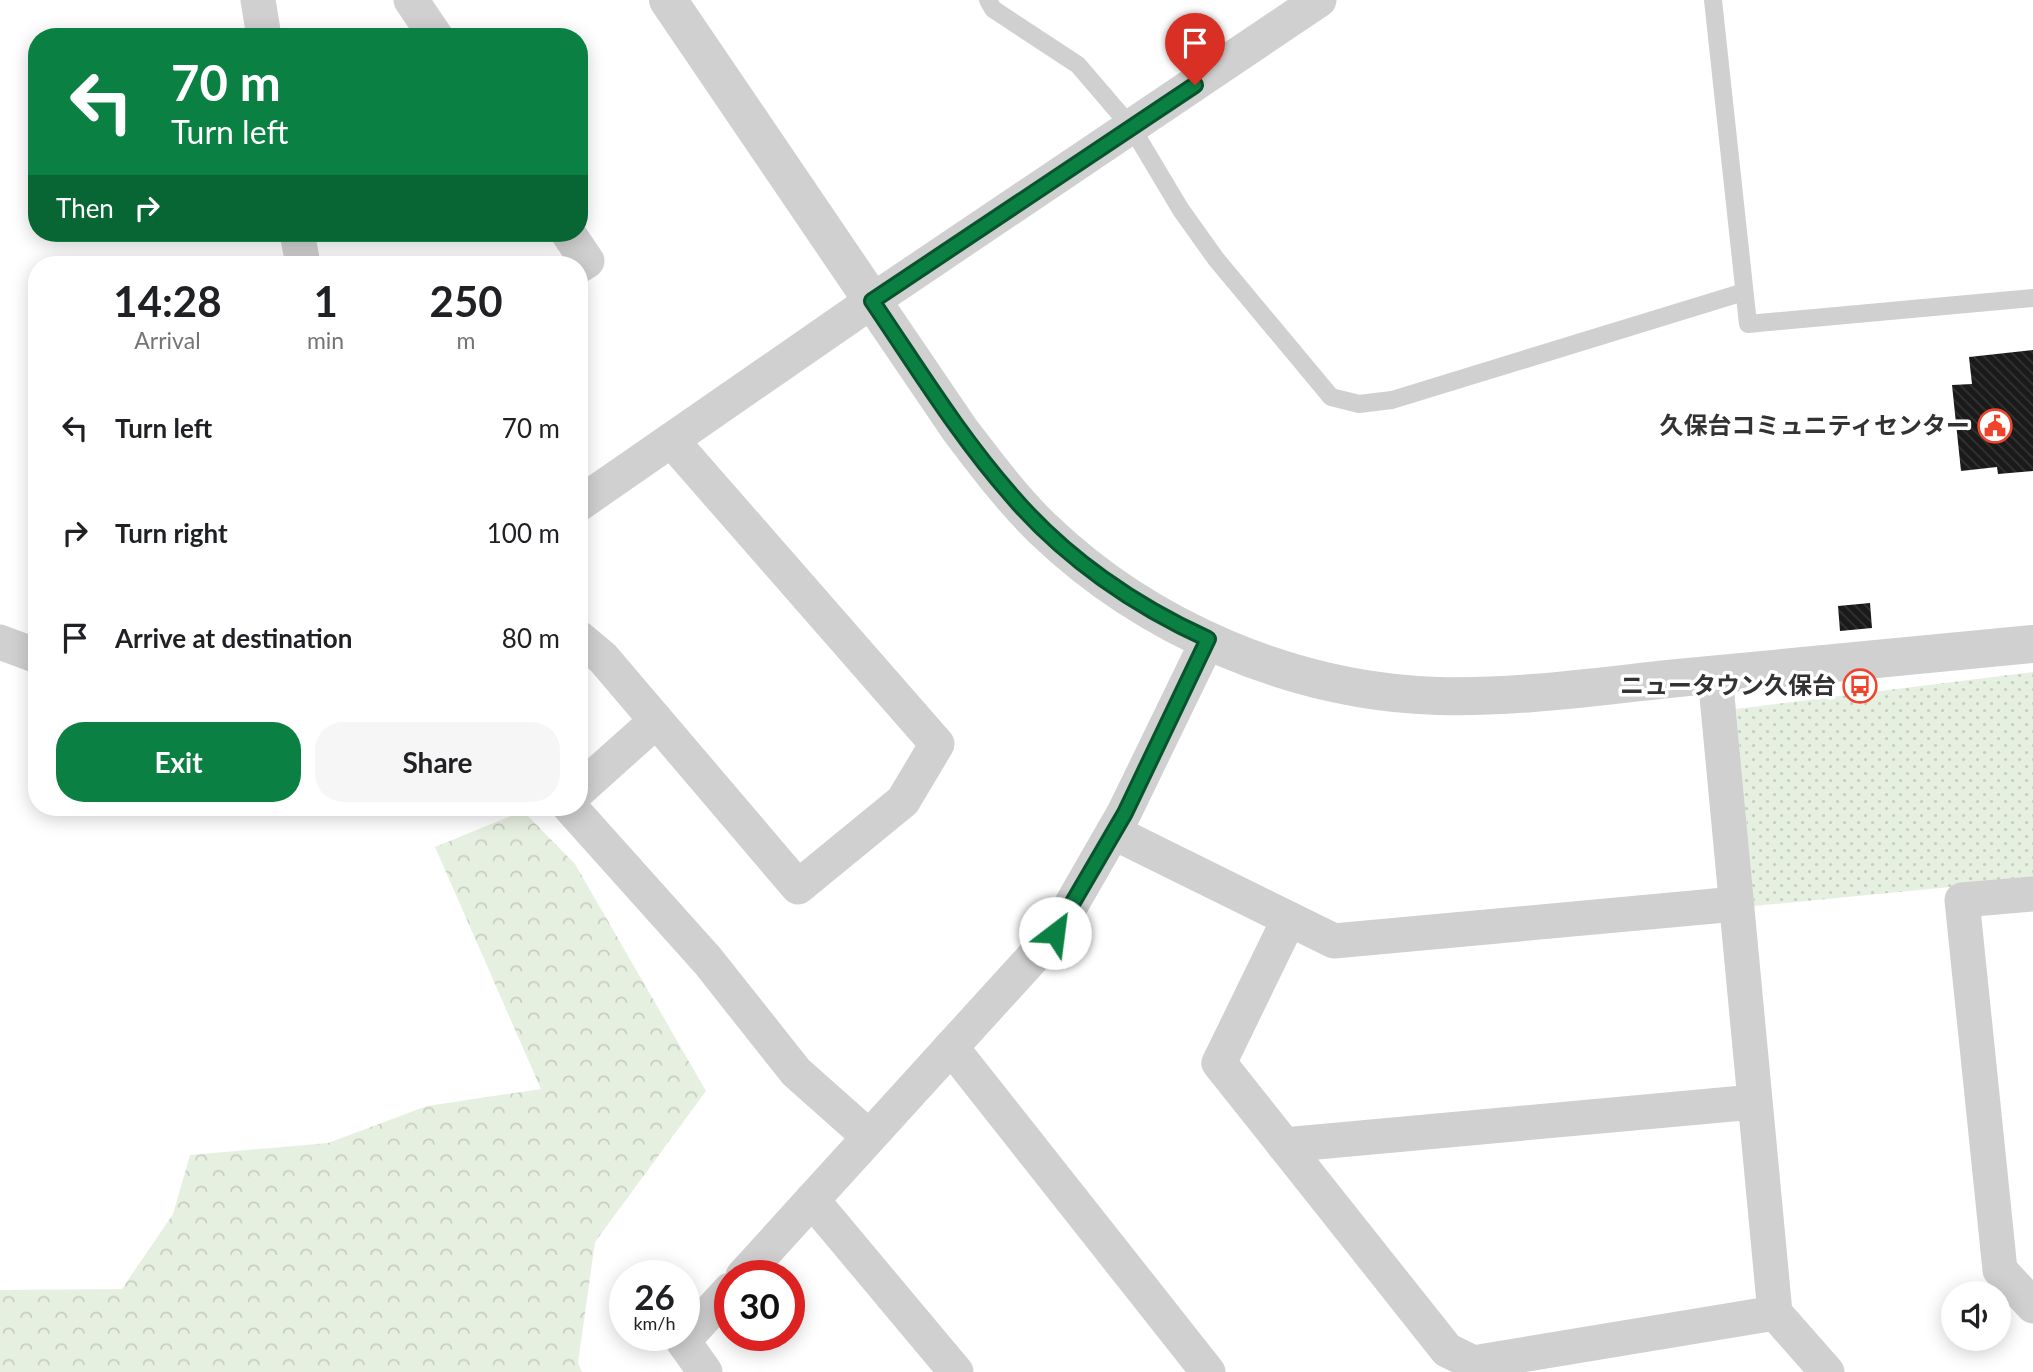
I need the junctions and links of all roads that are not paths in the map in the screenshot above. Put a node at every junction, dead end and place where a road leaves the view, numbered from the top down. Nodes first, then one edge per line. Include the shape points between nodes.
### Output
1 (258, 0) edge
2 (411, 0) edge
3 (668, 0) edge
4 (988, 0) edge
5 (1320, 0) edge
6 (1713, 0) edge
7 (263, 28) edge
8 (430, 28) edge
9 (1132, 128) junction
10 (1745, 292) junction
11 (2033, 298) edge
12 (872, 301) junction
13 (672, 441) junction
14 (588, 498) edge
15 (1208, 639) junction
16 (0, 642) edge
17 (2033, 644) edge
18 (588, 646) edge
19 (28, 653) edge
20 (1715, 675) junction
21 (656, 720) junction
22 (588, 782) edge
23 (578, 816) edge
24 (1113, 832) junction
25 (2033, 894) edge
26 (1736, 904) junction
27 (1289, 919) junction
28 (951, 1047) junction
29 (1754, 1102) junction
30 (868, 1136) junction
31 (1284, 1145) junction
32 (812, 1200) junction
33 (758, 1260) edge
34 (2033, 1306) edge
35 (714, 1307) edge
36 (1775, 1313) junction
37 (1459, 1366) edge
38 (705, 1372) edge
39 (956, 1372) edge
40 (1208, 1372) edge
41 (1827, 1372) edge

1 - 7 street
2 - 8 street
3 - 12 street
4 - 9 lane via 993,9 1078,65
5 - 9 street
6 - 10 lane
9 - 10 lane via 1216,259 1331,397 1349,402 1392,400
9 - 12 street
10 - 11 lane via 1748,324
12 - 13 street
12 - 15 street via 973,447 1042,528 1136,601
13 - 14 street
13 - 21 street via 937,744 904,801 798,887
15 - 20 street via 1300,674 1349,686 1437,696 1529,693
15 - 24 street
16 - 19 street
17 - 20 street
18 - 21 street
20 - 26 street
21 - 22 street
23 - 30 street via 708,961 796,1072
24 - 27 street
24 - 28 street via 1055,933
25 - 34 street via 1962,901 2000,1270
26 - 27 street via 1335,941
26 - 29 street
27 - 31 street via 1219,1063
28 - 30 street
28 - 40 street
29 - 31 street
29 - 36 street
30 - 32 street
31 - 37 street
32 - 33 street
32 - 39 street
35 - 38 street via 683,1341
36 - 37 street
36 - 41 street

